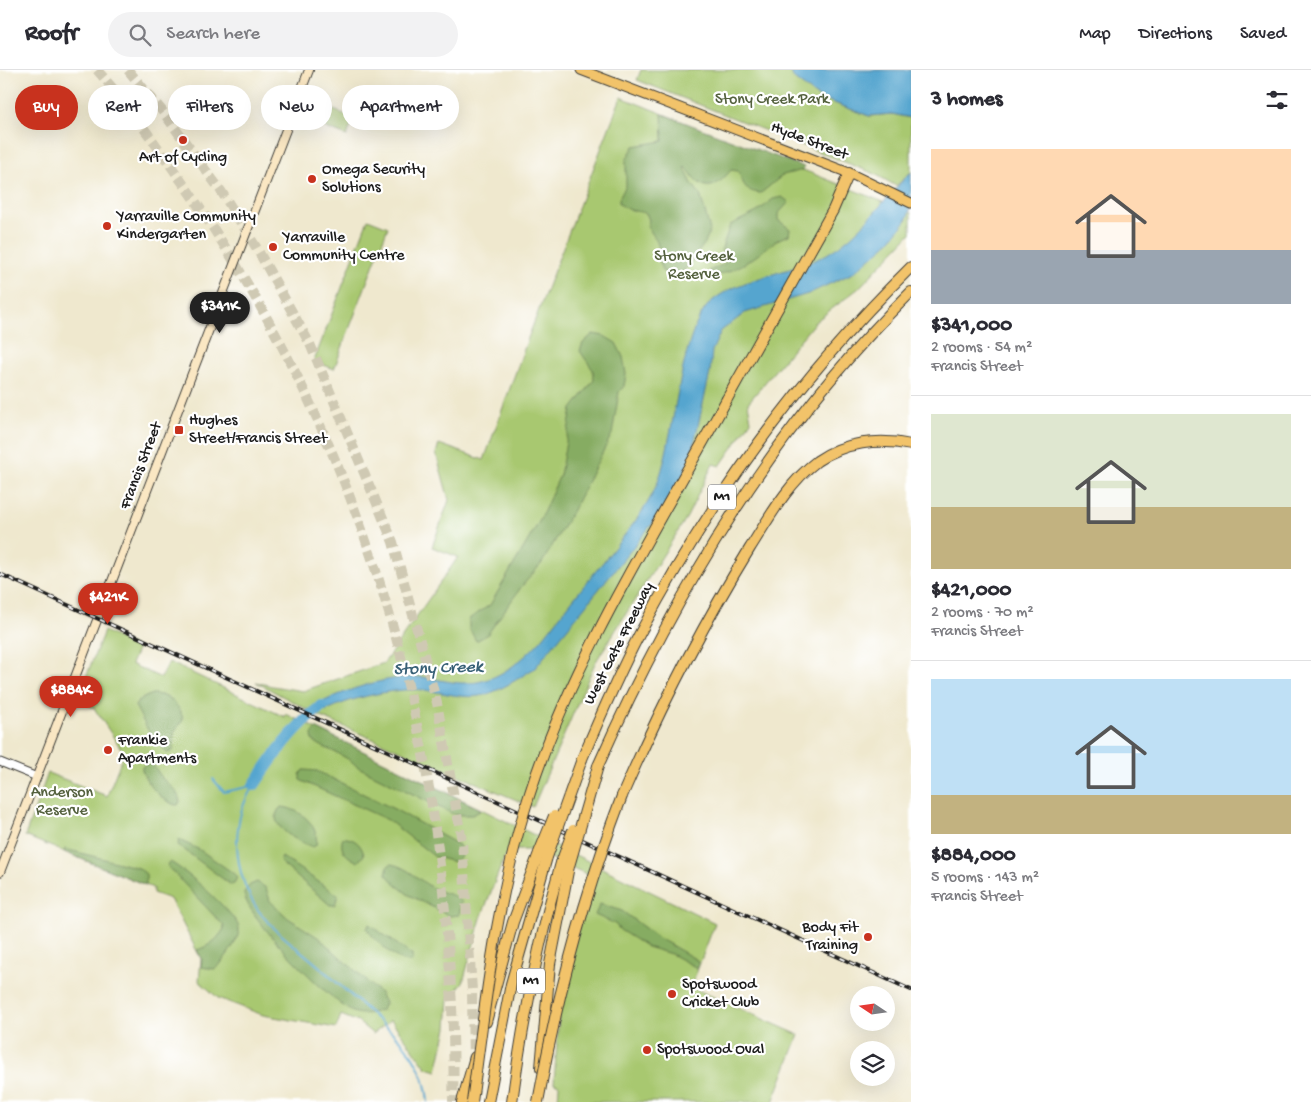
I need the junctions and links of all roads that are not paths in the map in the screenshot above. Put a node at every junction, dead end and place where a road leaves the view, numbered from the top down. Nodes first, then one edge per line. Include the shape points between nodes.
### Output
1 (309, 70) edge
2 (581, 70) edge
3 (850, 173) junction
4 (911, 203) edge
5 (911, 267) edge
6 (911, 292) edge
7 (911, 446) edge
8 (0, 762) edge
9 (37, 777) junction
10 (543, 855) junction
11 (565, 865) junction
12 (0, 872) edge
13 (462, 1102) edge
14 (472, 1102) edge
15 (488, 1102) edge
16 (512, 1102) edge
17 (539, 1102) edge

1 - 9 main road, Francis Street
2 - 3 main road, Hyde Street
3 - 4 main road, Hyde Street
3 - 14 highway, bridge via 833,210 584,659 541,761 501,899
5 - 10 highway, West Gate Freeway / M1, bridge via 847,332 794,397 748,458 674,572 641,633 582,758
6 - 11 highway, West Gate Freeway / M1, bridge via 861,344 808,408 762,469 690,580 656,641 598,766
7 - 17 highway, bridge via 878,442 845,447 822,458 797,480 752,546 689,652 655,719 595,868 549,1040
8 - 9 street
9 - 12 main road, Francis Street
10 - 13 highway via 514,922
10 - 15 highway, West Gate Freeway / M1 via 510,984
11 - 16 highway, West Gate Freeway / M1 via 541,932 526,1001
11 - 17 highway via 550,964

